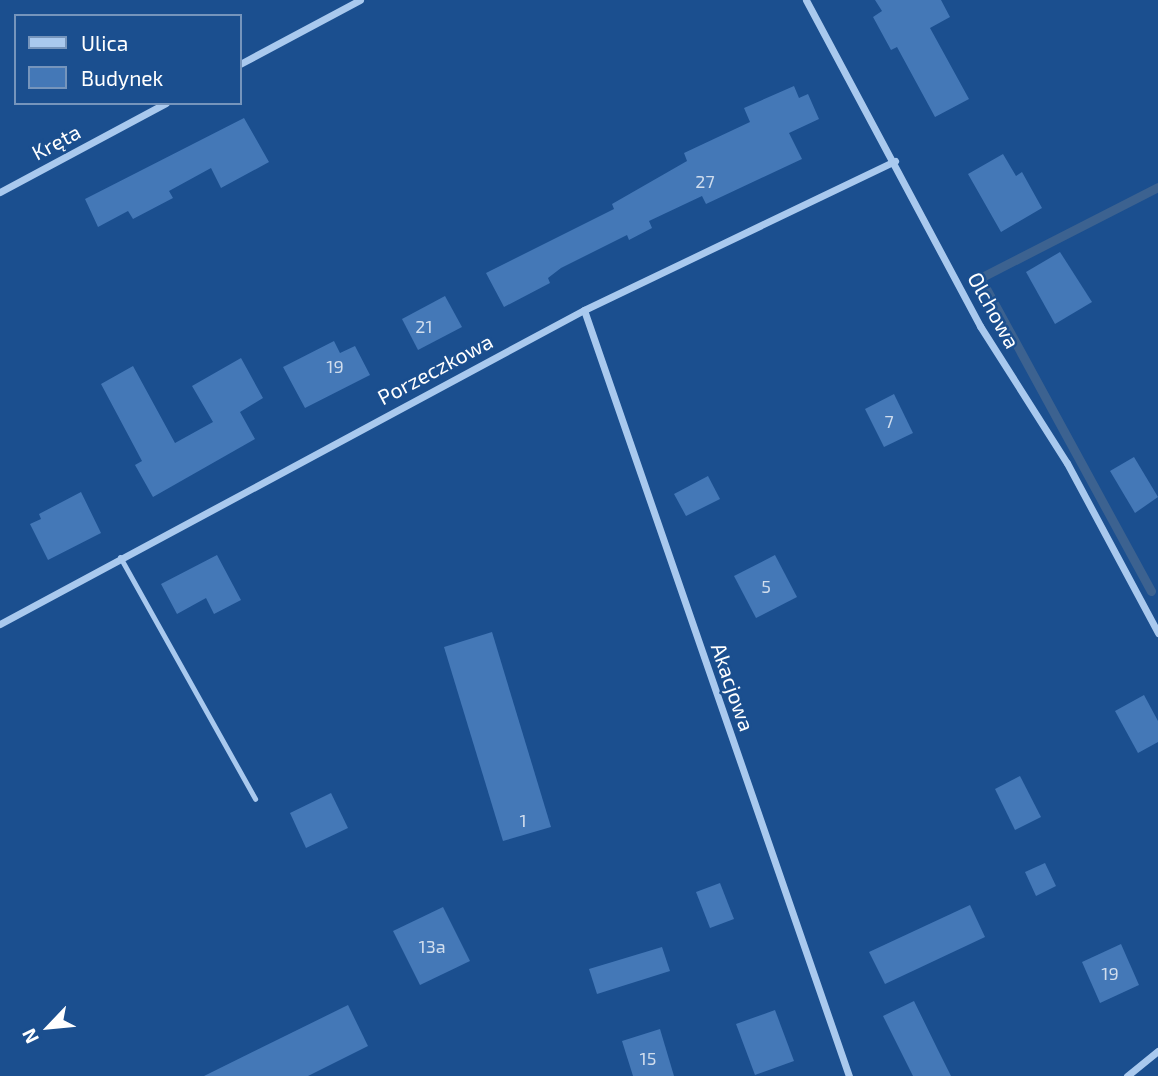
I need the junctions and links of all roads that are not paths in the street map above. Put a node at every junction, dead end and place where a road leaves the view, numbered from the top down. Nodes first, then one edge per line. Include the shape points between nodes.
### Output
1 (359, 0) edge
2 (806, 0) edge
3 (242, 63) edge
4 (162, 105) edge
5 (895, 162) junction
6 (0, 192) edge
7 (584, 310) junction
8 (120, 556) junction
9 (0, 624) edge
10 (1158, 634) edge
11 (255, 799) dead end
12 (1158, 1051) edge
13 (849, 1076) edge
14 (1127, 1076) edge

1 - 3 street
2 - 5 street, Olchowa
4 - 6 street, Kręta
5 - 7 street, Porzeczkowa
5 - 10 street, Olchowa via 980,326 1067,463
7 - 8 street, Porzeczkowa
7 - 13 street, Akacjowa
8 - 9 street, Porzeczkowa
8 - 11 lane
12 - 14 street

